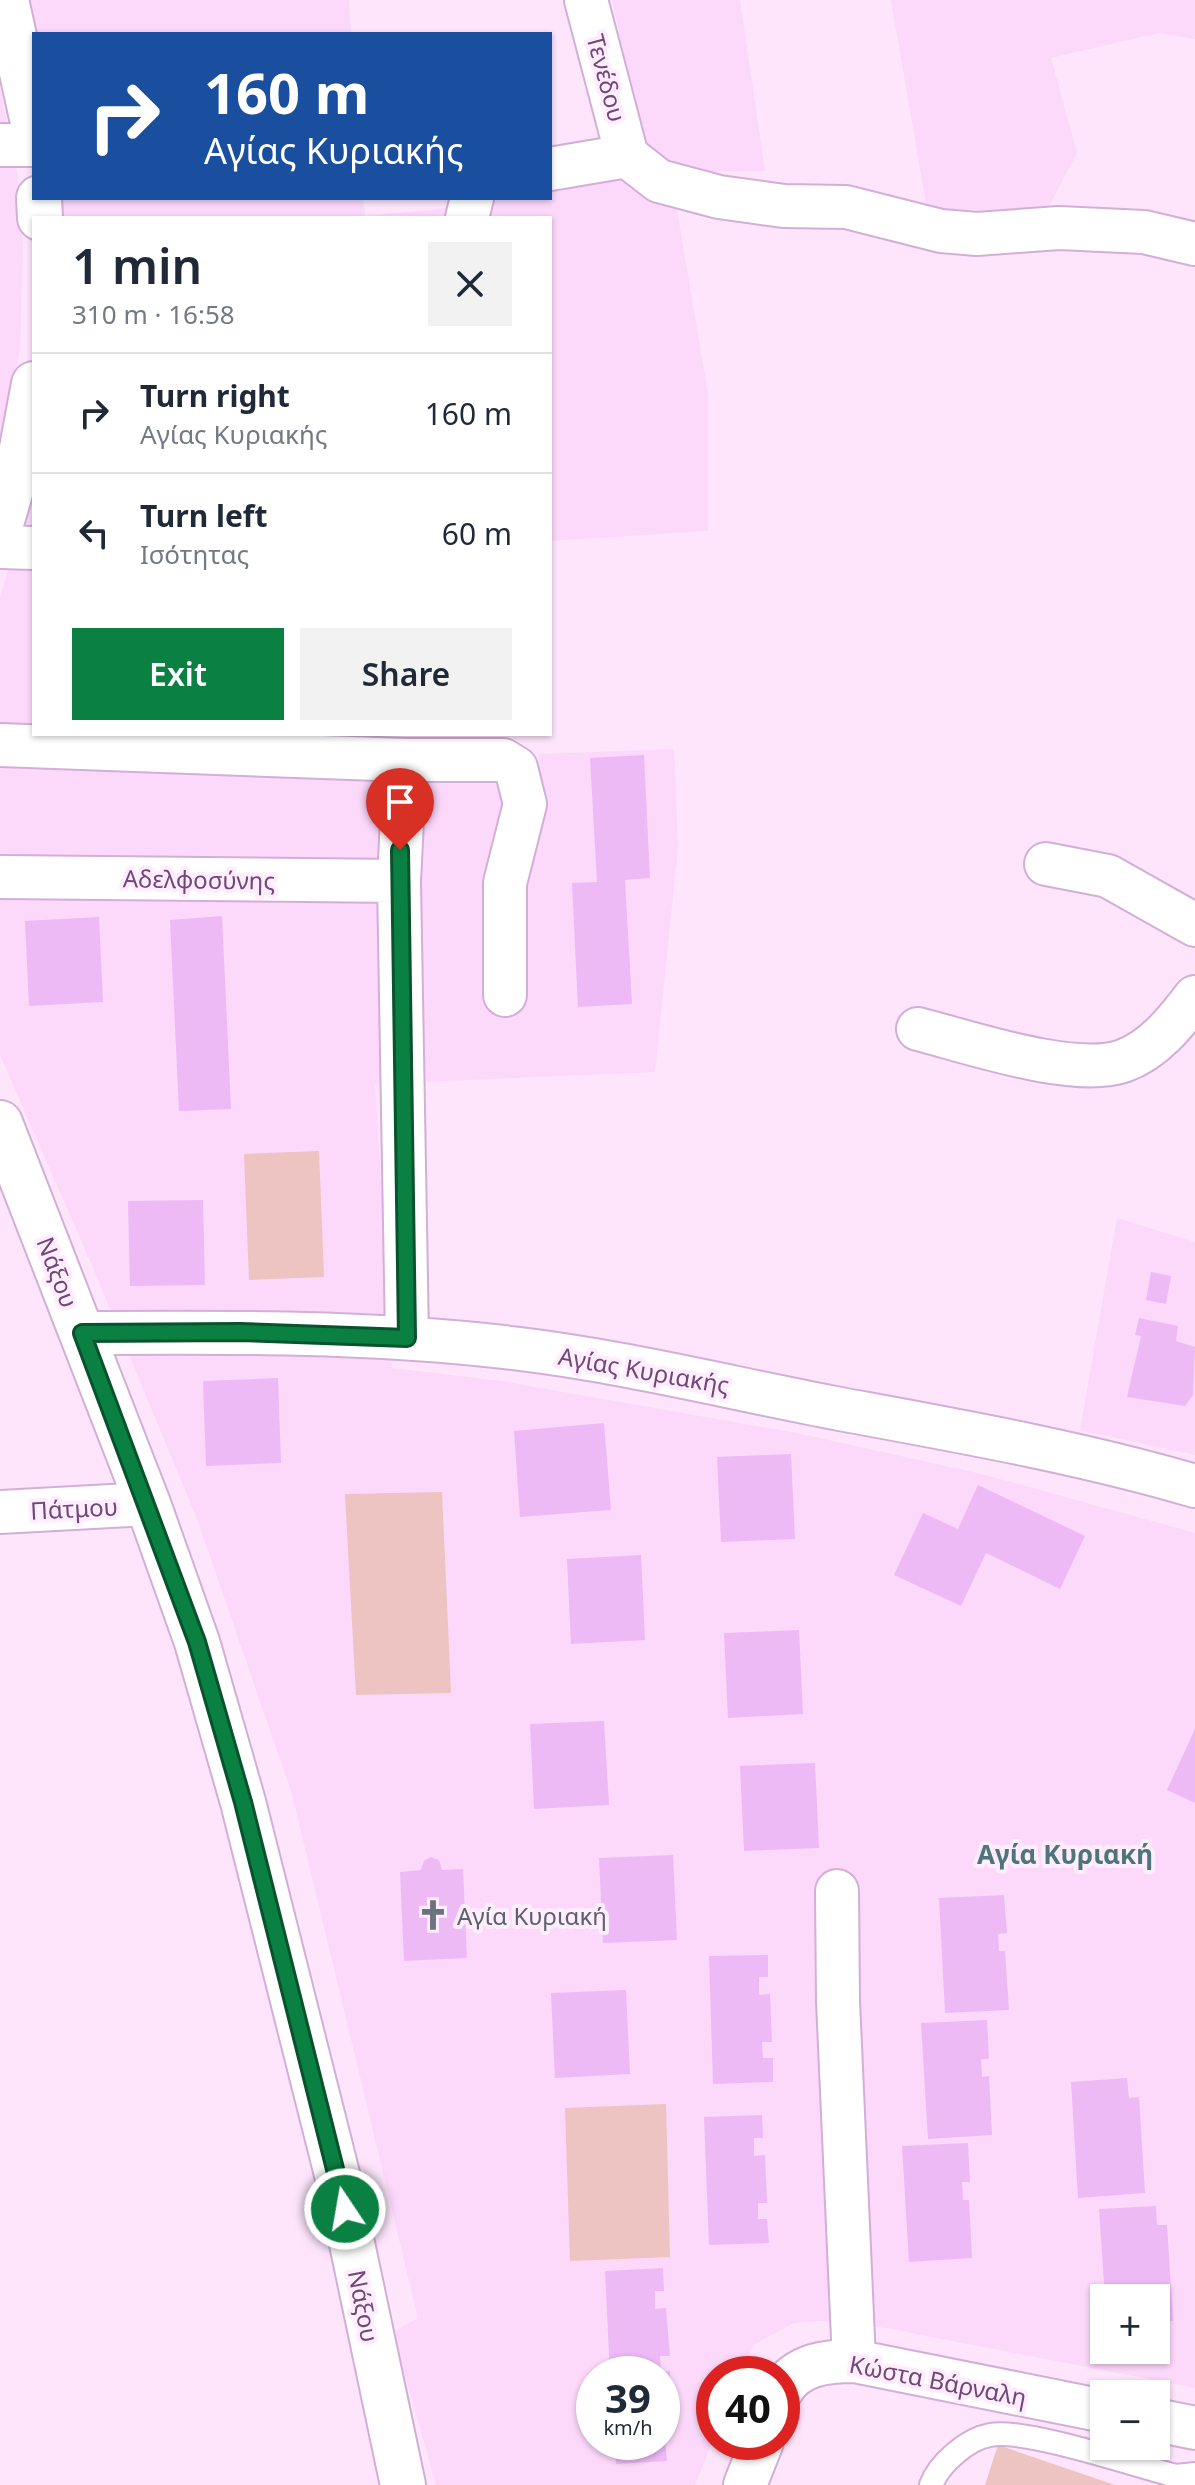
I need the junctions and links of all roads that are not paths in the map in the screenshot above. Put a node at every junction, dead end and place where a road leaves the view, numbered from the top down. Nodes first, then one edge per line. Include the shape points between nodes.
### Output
1 (6, 0) edge
2 (586, 0) edge
3 (32, 118) edge
4 (0, 145) edge
5 (32, 145) edge
6 (627, 156) junction
7 (552, 169) edge
8 (1195, 244) edge
9 (32, 392) edge
10 (4, 500) edge
11 (0, 547) edge
12 (32, 548) edge
13 (0, 745) edge
14 (405, 760) junction
15 (1046, 864) dead end
16 (0, 877) edge
17 (399, 881) junction
18 (1195, 925) edge
19 (505, 995) dead end
20 (1195, 997) edge
21 (918, 1029) dead end
22 (0, 1123) edge
23 (82, 1333) junction
24 (407, 1338) junction
25 (1195, 1486) edge
26 (148, 1504) junction
27 (0, 1512) edge
28 (837, 1891) dead end
29 (854, 2361) junction
30 (800, 2373) edge
31 (1090, 2408) edge
32 (1170, 2423) edge
33 (1195, 2428) edge
34 (755, 2460) edge
35 (1195, 2474) edge
36 (403, 2485) edge
37 (745, 2485) edge
38 (931, 2485) edge

1 - 3 street
2 - 6 street, Τενέδου
4 - 5 street
6 - 7 street
6 - 8 street via 659,181 719,197 846,207 941,231 1144,232
9 - 10 street
11 - 12 street
13 - 14 street
14 - 17 street
14 - 19 street via 503,760 516,768 525,804 505,883
15 - 18 street via 1108,876
16 - 17 street, Αδελφοσύνης
17 - 24 street
20 - 21 street via 1153,1044 1105,1065 1069,1065
22 - 23 street, Νάξου
23 - 24 street, Αγίας Κυριακής
23 - 26 street, Νάξου
24 - 25 street, Αγίας Κυριακής via 654,1369 1072,1454
26 - 27 street, Πάτμου
26 - 36 street, Νάξου via 197,1642 247,1817 339,2182
28 - 29 street
29 - 30 street, Κώστα Βάρναλη via 820,2363
29 - 31 street, Κώστα Βάρναλη
32 - 33 street
34 - 37 street
35 - 38 lane via 1176,2476 1040,2440 992,2434 972,2441

